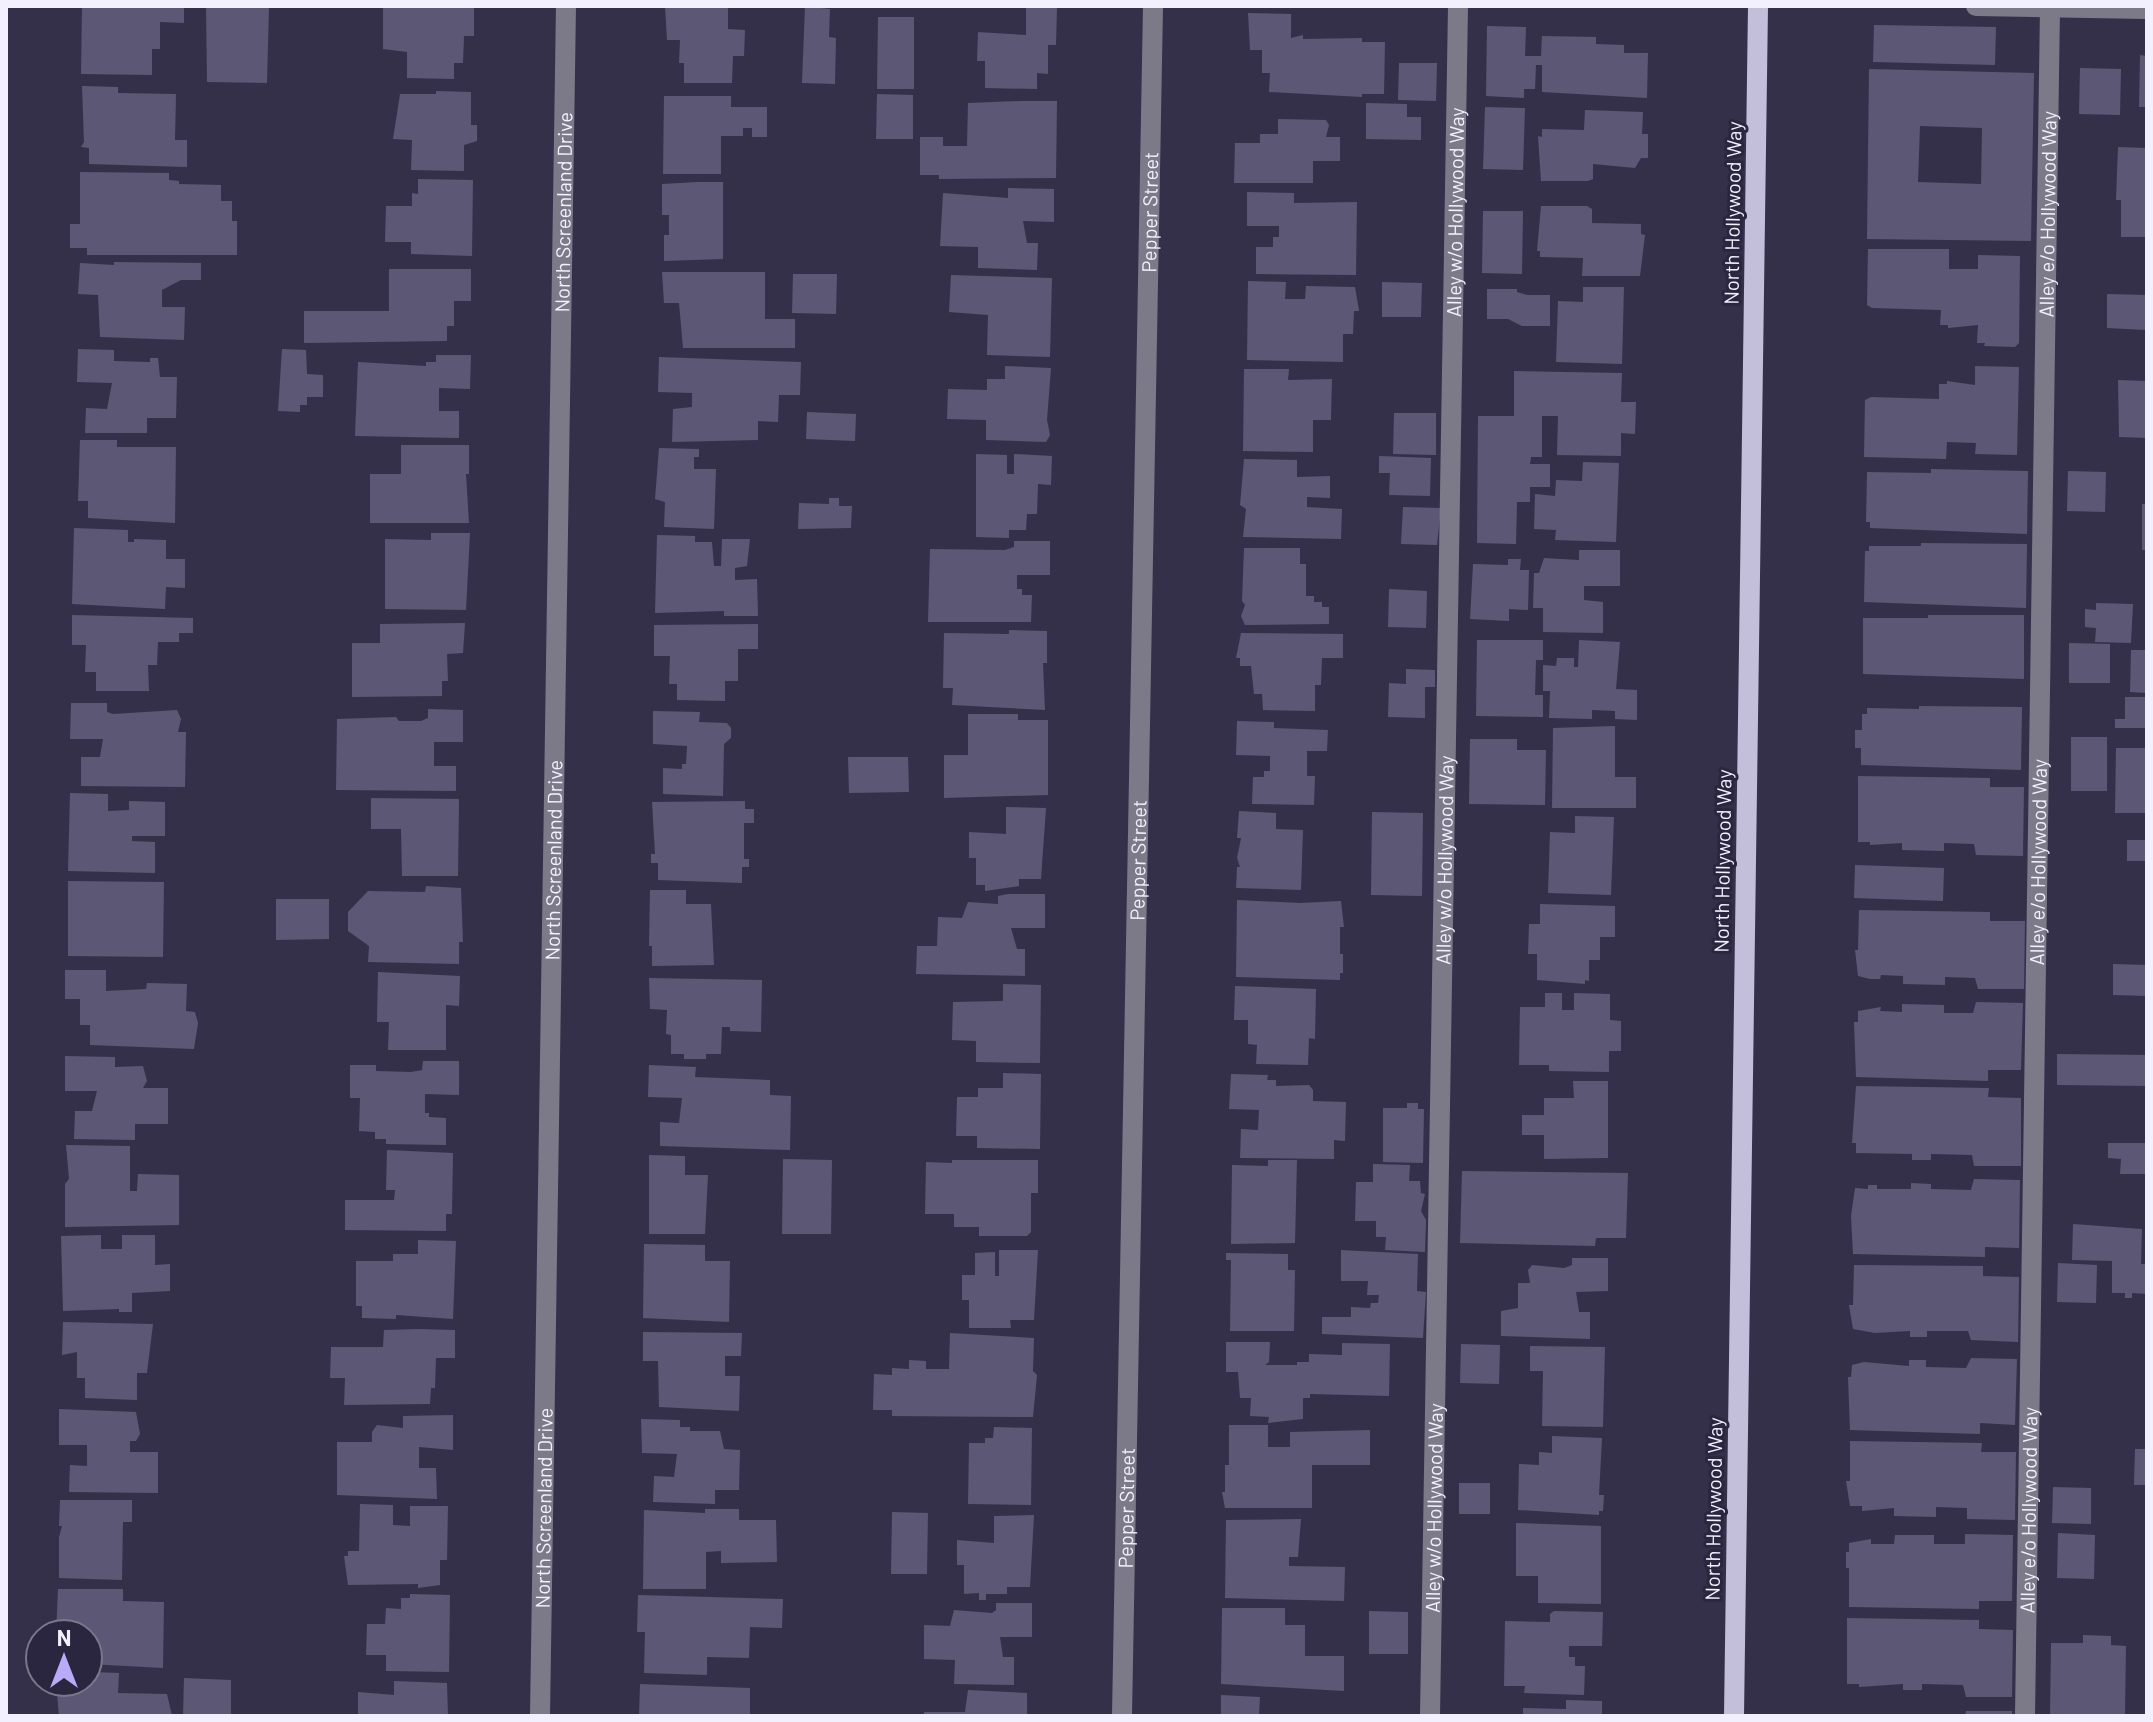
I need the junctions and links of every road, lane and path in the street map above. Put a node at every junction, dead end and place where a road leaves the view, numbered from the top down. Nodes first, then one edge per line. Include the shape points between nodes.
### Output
1 (566, 6) edge
2 (1153, 6) edge
3 (1458, 6) edge
4 (1758, 6) edge
5 (1976, 6) edge
6 (2050, 7) edge
7 (2147, 9) edge
8 (540, 1716) edge
9 (1122, 1716) edge
10 (1430, 1716) edge
11 (1734, 1716) edge
12 (2025, 1716) edge

1 - 8 street, North Screenland Drive
2 - 9 street, Pepper Street
3 - 10 street, Alley w/o Hollywood Way
4 - 11 main road, North Hollywood Way
5 - 6 street
6 - 7 street
6 - 12 street, Alley e/o Hollywood Way

